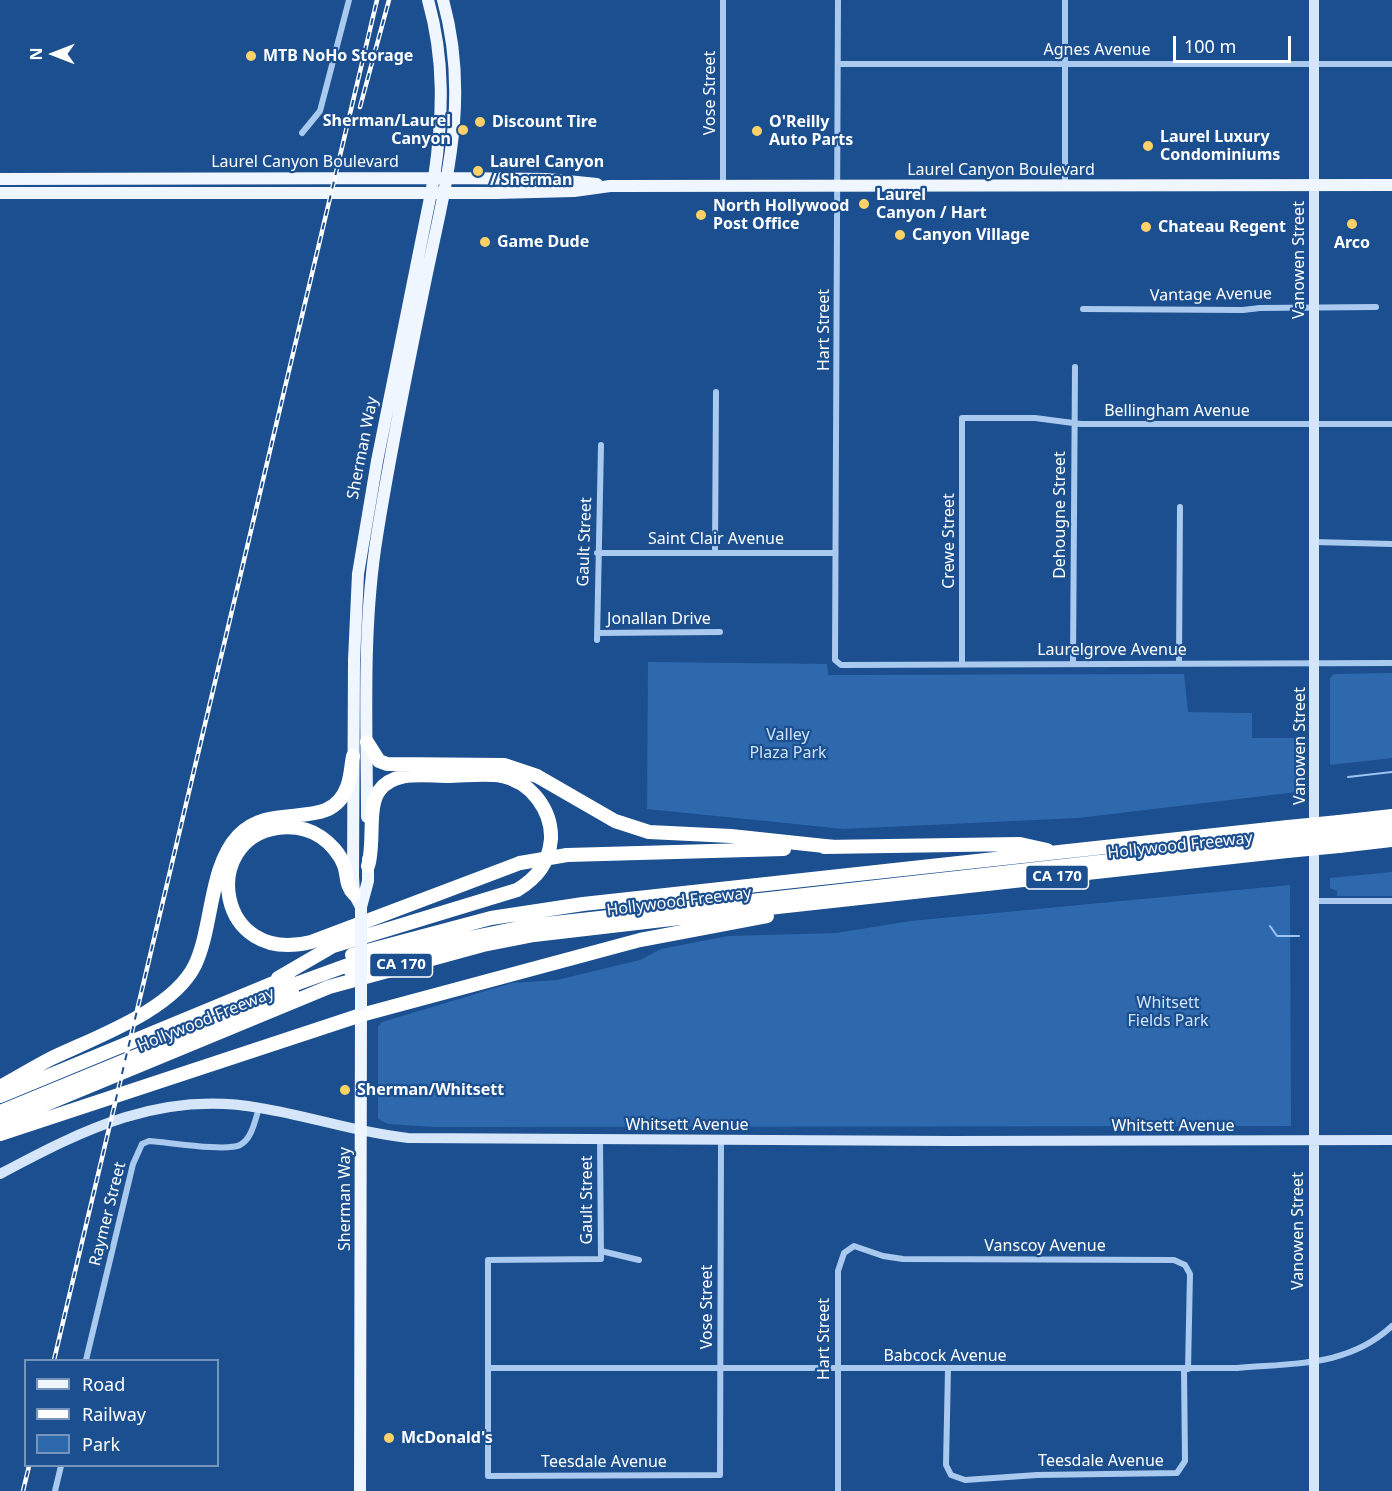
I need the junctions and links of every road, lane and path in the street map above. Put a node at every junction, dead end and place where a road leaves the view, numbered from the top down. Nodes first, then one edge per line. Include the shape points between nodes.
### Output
1 (349, 0) edge
2 (428, 0) edge
3 (443, 0) edge
4 (723, 0) edge
5 (838, 0) edge
6 (1065, 0) edge
7 (1314, 0) edge
8 (838, 64) junction
9 (1065, 64) junction
10 (1314, 64) junction
11 (1392, 64) edge
12 (302, 133) dead end
13 (434, 178) junction
14 (449, 178) junction
15 (0, 179) edge
16 (92, 179) junction
17 (1314, 185) junction
18 (1392, 185) edge
19 (610, 186) junction
20 (723, 186) junction
21 (1065, 186) junction
22 (838, 187) junction
23 (0, 193) edge
24 (93, 193) junction
25 (430, 193) junction
26 (446, 193) junction
27 (1314, 307) junction
28 (1376, 307) dead end
29 (1083, 309) dead end
30 (398, 356) junction
31 (411, 360) junction
32 (1075, 367) dead end
33 (716, 392) dead end
34 (962, 418) joint
35 (1074, 423) junction
36 (1314, 424) junction
37 (1392, 424) edge
38 (601, 445) dead end
39 (1180, 507) dead end
40 (363, 536) junction
41 (376, 540) junction
42 (1314, 542) junction
43 (1392, 544) edge
44 (715, 552) junction
45 (597, 553) junction
46 (835, 553) junction
47 (359, 567) junction
48 (372, 570) junction
49 (355, 618) junction
50 (368, 620) junction
51 (720, 632) dead end
52 (597, 636) joint
53 (835, 660) joint
54 (1179, 663) junction
55 (1392, 663) edge
56 (962, 664) junction
57 (1073, 664) junction
58 (1314, 664) junction
59 (367, 742) junction
60 (353, 756) junction
61 (1392, 816) edge
62 (1392, 824) edge
63 (1392, 829) edge
64 (1339, 833) junction
65 (1287, 839) junction
66 (1392, 840) edge
67 (834, 847) junction
68 (1059, 852) junction
69 (368, 866) junction
70 (354, 894) junction
71 (1314, 901) junction
72 (1392, 901) edge
73 (826, 902) junction
74 (361, 907) junction
75 (261, 988) junction
76 (361, 1010) junction
77 (0, 1087) edge
78 (0, 1095) edge
79 (0, 1104) edge
80 (260, 1107) junction
81 (0, 1112) edge
82 (0, 1123) edge
83 (362, 1131) junction
84 (0, 1134) edge
85 (600, 1140) junction
86 (721, 1140) junction
87 (1313, 1140) junction
88 (1392, 1140) edge
89 (0, 1174) edge
90 (601, 1251) junction
91 (903, 1259) joint
92 (639, 1260) dead end
93 (1392, 1326) edge
94 (86, 1359) edge
95 (1313, 1361) junction
96 (488, 1368) junction
97 (720, 1368) junction
98 (838, 1369) junction
99 (948, 1369) junction
100 (1186, 1369) junction
101 (61, 1467) edge
102 (720, 1475) joint
103 (55, 1491) edge
104 (360, 1491) edge
105 (838, 1491) edge
106 (1314, 1491) edge

1 - 12 street via 320,111
2 - 13 main road, Sherman Way via 443,85
3 - 14 main road, Sherman Way via 457,84
4 - 20 street, Vose Street
5 - 8 street, Hart Street
6 - 9 street
7 - 10 main road, Vanowen Street
8 - 9 street, Agnes Avenue
8 - 22 street, Hart Street
9 - 10 street, Agnes Avenue
9 - 21 street
10 - 11 street, Agnes Avenue
10 - 17 main road, Vanowen Street
13 - 14 main road, Laurel Canyon Boulevard
13 - 16 main road, Laurel Canyon Boulevard
13 - 25 main road, Sherman Way
14 - 19 main road, Laurel Canyon Boulevard via 570,180
14 - 26 main road, Sherman Way
15 - 16 main road, Laurel Canyon Boulevard
16 - 24 main road
17 - 18 main road, Laurel Canyon Boulevard
17 - 21 main road, Laurel Canyon Boulevard
17 - 27 main road, Vanowen Street
19 - 20 main road, Laurel Canyon Boulevard
19 - 26 main road, Laurel Canyon Boulevard via 574,191
20 - 22 main road, Laurel Canyon Boulevard
21 - 22 main road, Laurel Canyon Boulevard
22 - 46 street, Hart Street
23 - 24 main road, Laurel Canyon Boulevard
24 - 25 main road, Laurel Canyon Boulevard
25 - 26 main road, Laurel Canyon Boulevard
25 - 30 main road, Sherman Way
26 - 31 main road, Sherman Way
27 - 28 street, Vantage Avenue
27 - 29 street, Vantage Avenue
27 - 36 main road, Vanowen Street
30 - 31 main road
30 - 40 main road, Sherman Way
31 - 41 main road, Sherman Way
32 - 35 street, Dehougne Street
33 - 44 street
34 - 35 street, Bellingham Avenue via 1035,418
34 - 56 street, Crewe Street
35 - 36 street, Bellingham Avenue
35 - 57 street, Dehougne Street
36 - 37 street, Bellingham Avenue
36 - 42 main road, Vanowen Street
38 - 45 street, Gault Street
39 - 54 street
40 - 41 main road
40 - 47 main road, Sherman Way
41 - 48 main road, Sherman Way
42 - 43 street
42 - 58 main road, Vanowen Street
44 - 45 street, Saint Clair Avenue
44 - 46 street, Saint Clair Avenue
45 - 52 street, Gault Street
46 - 53 street, Hart Street
47 - 48 main road
47 - 49 main road, Sherman Way
48 - 50 main road, Sherman Way
49 - 50 main road
49 - 60 main road, Sherman Way
50 - 59 main road, Sherman Way
51 - 52 street, Jonallan Drive
53 - 56 street, Laurelgrove Avenue via 841,665
54 - 57 street, Laurelgrove Avenue
54 - 58 street, Laurelgrove Avenue
55 - 58 street, Laurelgrove Avenue
56 - 57 street, Laurelgrove Avenue
58 - 71 main road, Vanowen Street
59 - 67 highway via 379,760 387,764 484,764 524,771 615,821 649,832
59 - 69 main road, Sherman Way
60 - 70 main road, Sherman Way
60 - 77 highway via 348,786 335,807 316,814 264,819 236,838 222,866 194,967 169,997
61 - 64 highway, Hollywood Freeway / CA 170
62 - 64 highway
63 - 64 highway
64 - 65 highway, Hollywood Freeway / CA 170, bridge
64 - 65 highway, Hollywood Freeway / CA 170, bridge
64 - 66 highway, Hollywood Freeway / CA 170
65 - 68 highway, Hollywood Freeway / CA 170
65 - 73 highway, Hollywood Freeway / CA 170
65 - 79 highway via 623,908 487,927 329,970
65 - 81 highway via 601,916 455,941 387,958 308,986
67 - 68 highway via 1020,843
67 - 70 highway, bridge via 567,855 520,863 326,937 289,947 270,944 247,931 230,904 228,884 237,856 255,836 270,829 297,828 318,835 333,849 344,865 347,887
68 - 75 highway, Hollywood Freeway / CA 170 via 593,903 491,918 393,942
69 - 74 main road, Sherman Way
69 - 75 highway via 373,851 375,797 396,778 490,775 511,779 538,798 550,824 549,853 542,869 526,884 502,896 333,946
70 - 74 main road, Sherman Way
71 - 72 street
71 - 87 main road, Vanowen Street
73 - 76 highway via 640,940
73 - 82 highway, Hollywood Freeway / CA 170 via 534,935 438,955 329,987
74 - 76 main road, Sherman Way, bridge
75 - 78 highway, Hollywood Freeway / CA 170
76 - 83 main road, Sherman Way
76 - 84 highway
80 - 83 main road, Whitsett Avenue
80 - 89 main road, Whitsett Avenue via 208,1104 126,1115 59,1142
80 - 94 street, Raymer Street via 249,1136 240,1145 225,1148 149,1141 142,1144 133,1164
83 - 85 main road, Whitsett Avenue via 408,1138
83 - 104 main road, Sherman Way
85 - 86 main road, Whitsett Avenue
85 - 90 street, Gault Street
86 - 87 main road, Whitsett Avenue
86 - 97 street, Vose Street
87 - 88 main road, Whitsett Avenue
87 - 95 main road, Vanowen Street
90 - 92 street
90 - 96 street, Gault Street via 601,1259 488,1260
91 - 98 street, Hart Street via 854,1246 843,1252 838,1271
91 - 100 street, Vanscoy Avenue via 1168,1259 1185,1265 1190,1275
93 - 95 street, Babcock Avenue via 1361,1350
95 - 100 street, Babcock Avenue
95 - 106 main road, Vanowen Street
96 - 97 street, Babcock Avenue
96 - 102 street, Teesdale Avenue via 488,1476
97 - 98 street, Babcock Avenue
97 - 102 street, Vose Street
98 - 99 street, Babcock Avenue
98 - 105 street, Hart Street
99 - 100 street, Babcock Avenue
99 - 100 street, Teesdale Avenue via 946,1465 951,1475 965,1480 1037,1475 1171,1475 1185,1461
101 - 103 street

